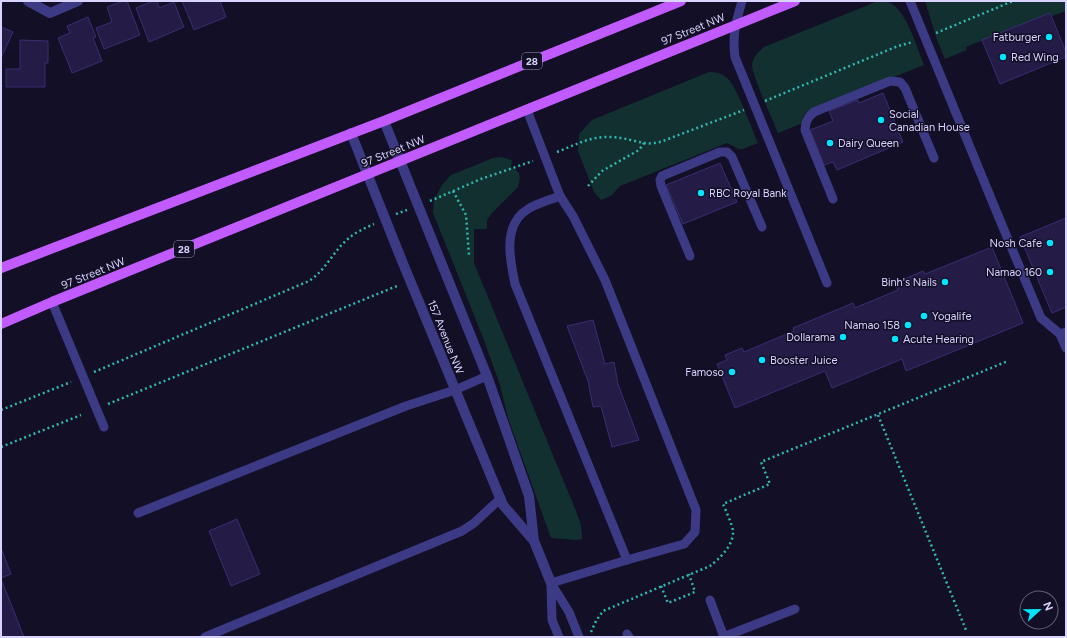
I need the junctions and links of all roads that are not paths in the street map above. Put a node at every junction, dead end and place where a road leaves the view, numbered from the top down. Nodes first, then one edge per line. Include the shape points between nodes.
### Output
1 (28, 1) edge
2 (78, 1) edge
3 (681, 1) edge
4 (742, 1) edge
5 (795, 1) edge
6 (910, 1) edge
7 (735, 25) junction
8 (527, 110) junction
9 (384, 121) junction
10 (351, 133) junction
11 (934, 158) dead end
12 (401, 161) junction
13 (367, 174) junction
14 (560, 196) junction
15 (834, 198) dead end
16 (762, 227) dead end
17 (690, 256) dead end
18 (1, 268) edge
19 (827, 283) dead end
20 (52, 302) junction
21 (1, 324) edge
22 (1063, 333) edge
23 (1066, 348) edge
24 (487, 376) junction
25 (455, 390) junction
26 (104, 427) dead end
27 (500, 498) junction
28 (138, 513) dead end
29 (534, 541) junction
30 (627, 560) junction
31 (551, 583) junction
32 (710, 600) dead end
33 (795, 609) dead end
34 (205, 637) edge
35 (559, 637) edge
36 (579, 637) edge
37 (724, 637) edge

1 - 2 street via 50,13
3 - 9 main road, 28
4 - 7 lane
5 - 7 main road, 97 Street NW
6 - 22 lane via 1041,318
7 - 8 main road, 97 Street NW
7 - 19 lane via 735,57
8 - 12 main road, 97 Street NW
8 - 14 lane
9 - 10 main road
9 - 12 street, 157 Avenue NW
10 - 13 street, 157 Avenue NW
10 - 18 main road
11 - 15 lane via 905,88 900,82 890,81 814,112 808,117 805,130
12 - 13 main road, 97 Street NW
12 - 24 street, 157 Avenue NW
13 - 20 main road, 97 Street NW / 28
13 - 25 street, 157 Avenue NW
14 - 30 lane via 528,209 517,220 510,235 511,268 515,284
14 - 30 lane via 573,216 605,280 696,510 695,532 684,544
16 - 17 lane via 732,157 727,152 720,152 662,176 660,180
20 - 21 main road, 97 Street NW / 28
20 - 26 lane
22 - 23 lane
24 - 25 lane
24 - 29 street, 157 Avenue NW via 529,496
25 - 27 street, 157 Avenue NW
25 - 28 lane via 406,406
27 - 29 street, 157 Avenue NW
27 - 34 lane via 462,531
29 - 31 street, 157 Avenue NW
30 - 31 lane
31 - 35 lane, 157 Avenue NW via 552,620
31 - 36 lane, 157 Avenue NW via 569,612
32 - 37 lane
33 - 37 lane

